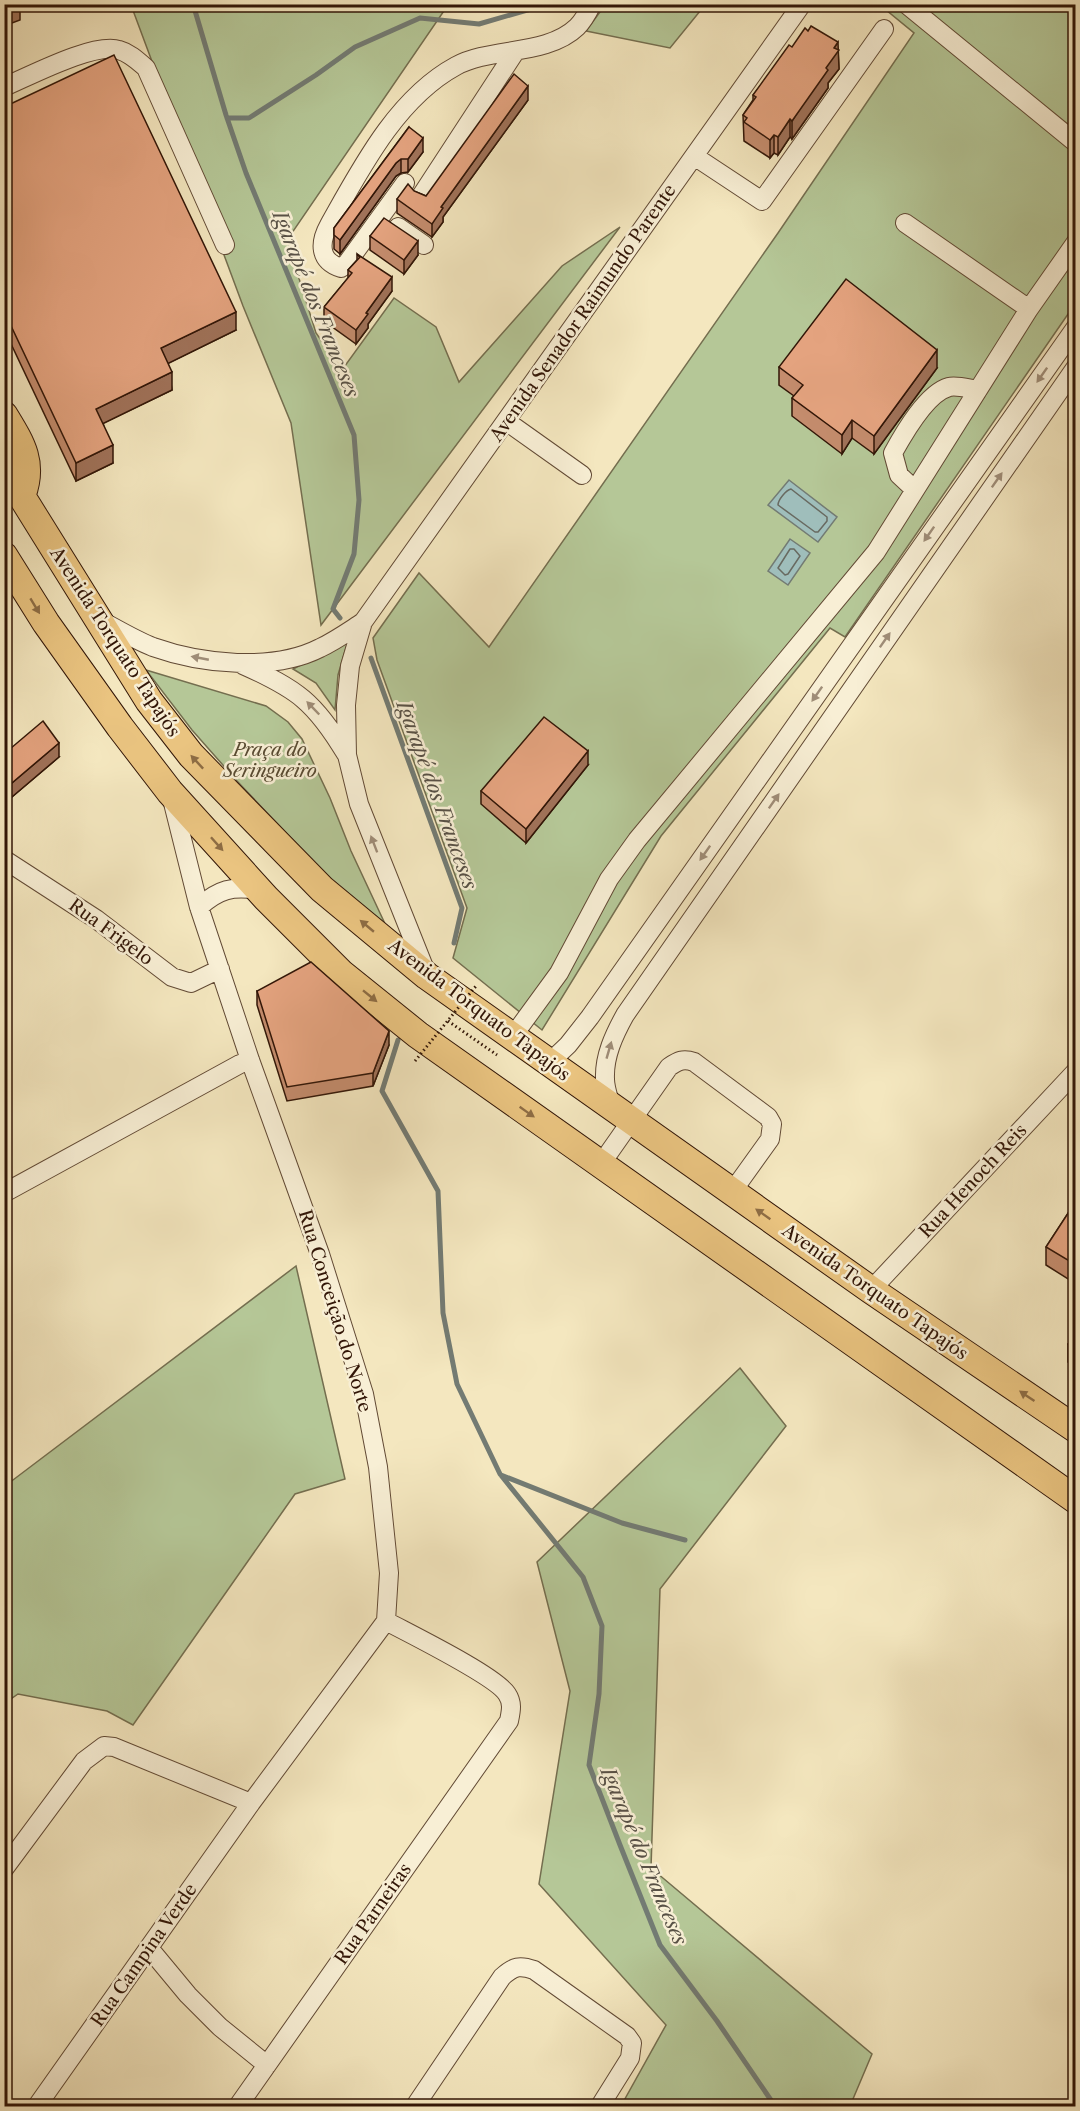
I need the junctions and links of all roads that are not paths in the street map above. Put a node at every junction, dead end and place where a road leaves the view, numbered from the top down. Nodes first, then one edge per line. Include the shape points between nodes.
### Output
1 (802, 4) edge
2 (906, 4) edge
3 (591, 7) edge
4 (884, 29) dead end
5 (515, 52) junction
6 (4, 87) edge
7 (1076, 143) edge
8 (694, 156) junction
9 (405, 183) dead end
10 (422, 196) edge
11 (381, 216) junction
12 (905, 222) dead end
13 (1076, 242) edge
14 (225, 245) dead end
15 (424, 245) dead end
16 (355, 253) junction
17 (371, 264) edge
18 (1029, 309) junction
19 (1076, 327) edge
20 (1076, 367) edge
21 (978, 390) junction
22 (4, 415) edge
23 (506, 421) junction
24 (4, 468) edge
25 (582, 475) dead end
26 (915, 490) junction
27 (22, 495) junction
28 (4, 556) edge
29 (913, 558) junction
30 (933, 572) junction
31 (98, 619) junction
32 (363, 622) junction
33 (238, 663) junction
34 (789, 734) junction
35 (811, 748) junction
36 (347, 755) junction
37 (170, 792) junction
38 (5, 860) edge
39 (259, 890) junction
40 (668, 905) junction
41 (199, 907) junction
42 (692, 920) junction
43 (220, 969) junction
44 (427, 976) junction
45 (505, 1046) junction
46 (250, 1060) junction
47 (549, 1063) junction
48 (1076, 1071) edge
49 (620, 1114) junction
50 (601, 1164) junction
51 (732, 1192) junction
52 (4, 1193) edge
53 (871, 1290) junction
54 (1076, 1428) edge
55 (1076, 1500) edge
56 (386, 1621) junction
57 (251, 1803) junction
58 (4, 1869) edge
59 (149, 1948) junction
60 (267, 2065) junction
61 (37, 2106) edge
62 (238, 2106) edge
63 (415, 2106) edge
64 (600, 2106) edge

1 - 8 street, Avenida Senador Raimundo Parente
2 - 7 street
3 - 5 street via 576,27 561,37
4 - 8 street via 762,201
5 - 10 street
5 - 16 street via 457,65 409,101 363,165 325,232 321,246 324,258 334,266 341,268
6 - 14 street via 105,48 134,57 146,68
8 - 23 street, Avenida Senador Raimundo Parente
9 - 11 street
11 - 15 street
11 - 16 street
12 - 18 street
13 - 18 street
16 - 17 street
18 - 21 street
19 -> 29 street
30 -> 20 street
21 - 26 street
21 - 26 street via 950,387 935,394 907,428 893,453 899,476
22 - 27 highway via 26,456
23 - 25 street
23 - 32 street, Avenida Senador Raimundo Parente
24 - 27 highway, Avenida Torquato Tapajós
26 - 45 street via 876,552 637,840 609,879 559,973
27 - 31 highway, Avenida Torquato Tapajós
28 -> 37 highway via 46,623
29 - 30 street
29 -> 34 street
35 -> 30 street
33 -> 31 street, Avenida Senador Raimundo Parente via 201,660 153,647
44 -> 31 highway, Avenida Torquato Tapajós via 322,889 191,755 149,701
32 - 33 street, Avenida Senador Raimundo Parente via 319,649 280,661
32 - 36 street, Avenida Senador Raimundo Parente via 350,666
36 -> 33 street via 313,706 291,689
34 - 35 street
34 -> 40 street
42 -> 35 street
44 -> 36 street, Avenida Senador Raimundo Parente via 359,804
37 -> 39 highway
37 - 41 street, Rua Conceição do Norte
38 - 43 street, Rua Frigelo via 96,919 172,977 191,983
39 - 41 street via 232,887
39 -> 50 highway via 341,973 418,1035
40 - 42 street
40 - 47 street via 590,1017
41 - 43 street, Rua Conceição do Norte
49 -> 42 street via 605,1079 614,1034
43 - 46 street, Rua Conceição do Norte
44 - 45 highway, Avenida Torquato Tapajós
45 - 47 highway, Avenida Torquato Tapajós
46 - 52 street
46 - 56 street, Rua Conceição do Norte via 320,1254 364,1394 378,1467 389,1573
47 - 49 highway, Avenida Torquato Tapajós
48 - 53 street, Rua Henoch Reis
49 - 50 street
49 - 51 highway, Avenida Torquato Tapajós
49 - 51 street via 677,1061 694,1062 772,1124 770,1139
50 - 55 highway
53 -> 51 highway, Avenida Torquato Tapajós
54 -> 53 highway, Avenida Torquato Tapajós
56 - 57 street
56 - 60 street, Rua Parneiras via 488,1678 507,1693 512,1705 509,1721
57 - 58 street via 104,1746 84,1761
57 - 59 street, Rua Campina Verde
59 - 60 street via 220,2027
59 - 61 street, Rua Campina Verde
60 - 62 street, Rua Parneiras
63 - 64 street via 502,1977 521,1965 534,1970 632,2043 630,2058

